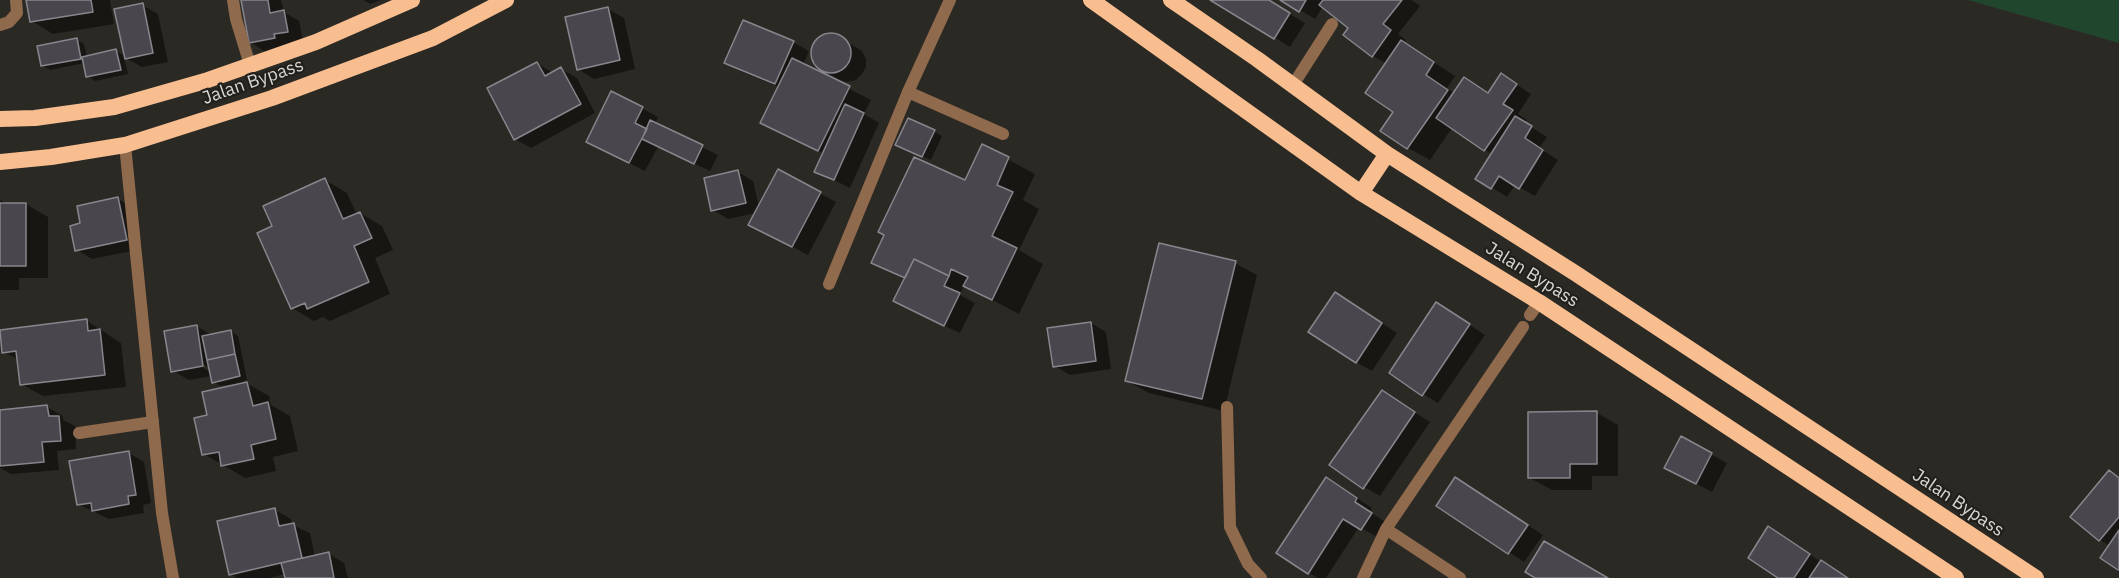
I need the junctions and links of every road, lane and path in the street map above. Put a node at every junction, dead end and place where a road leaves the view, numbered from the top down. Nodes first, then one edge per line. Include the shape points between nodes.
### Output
1 (16, 0) edge
2 (233, 0) edge
3 (412, 0) edge
4 (506, 0) edge
5 (950, 0) edge
6 (1091, 0) edge
7 (1178, 2) edge
8 (1332, 24) dead end
9 (0, 25) edge
10 (250, 65) junction
11 (1293, 85) junction
12 (908, 92) junction
13 (0, 119) edge
14 (1002, 134) dead end
15 (125, 145) junction
16 (1386, 154) junction
17 (0, 162) edge
18 (1361, 193) junction
19 (829, 284) dead end
20 (1523, 327) dead end
21 (1227, 407) dead end
22 (153, 422) junction
23 (79, 433) dead end
24 (1386, 529) junction
25 (173, 578) edge
26 (1261, 578) edge
27 (1364, 578) edge
28 (1460, 578) edge
29 (1956, 578) edge
30 (2036, 578) edge

1 - 9 street via 17,13
2 - 10 street
3 - 10 highway, Jalan Bypass via 316,42
4 - 15 highway, Jalan Bypass via 433,38 272,98
5 - 12 street
6 - 18 highway, Jalan Bypass
7 - 11 highway, Jalan Bypass
8 - 11 street
10 - 13 highway, Jalan Bypass via 114,107
11 - 16 highway, Jalan Bypass
12 - 14 street
12 - 19 street
15 - 17 highway, Jalan Bypass
15 - 22 street
16 - 18 highway
16 - 30 highway, Jalan Bypass via 1585,279
18 - 29 highway, Jalan Bypass
20 - 24 street
21 - 26 street via 1230,527 1248,564
22 - 23 street
22 - 25 street
24 - 27 street
24 - 28 street

